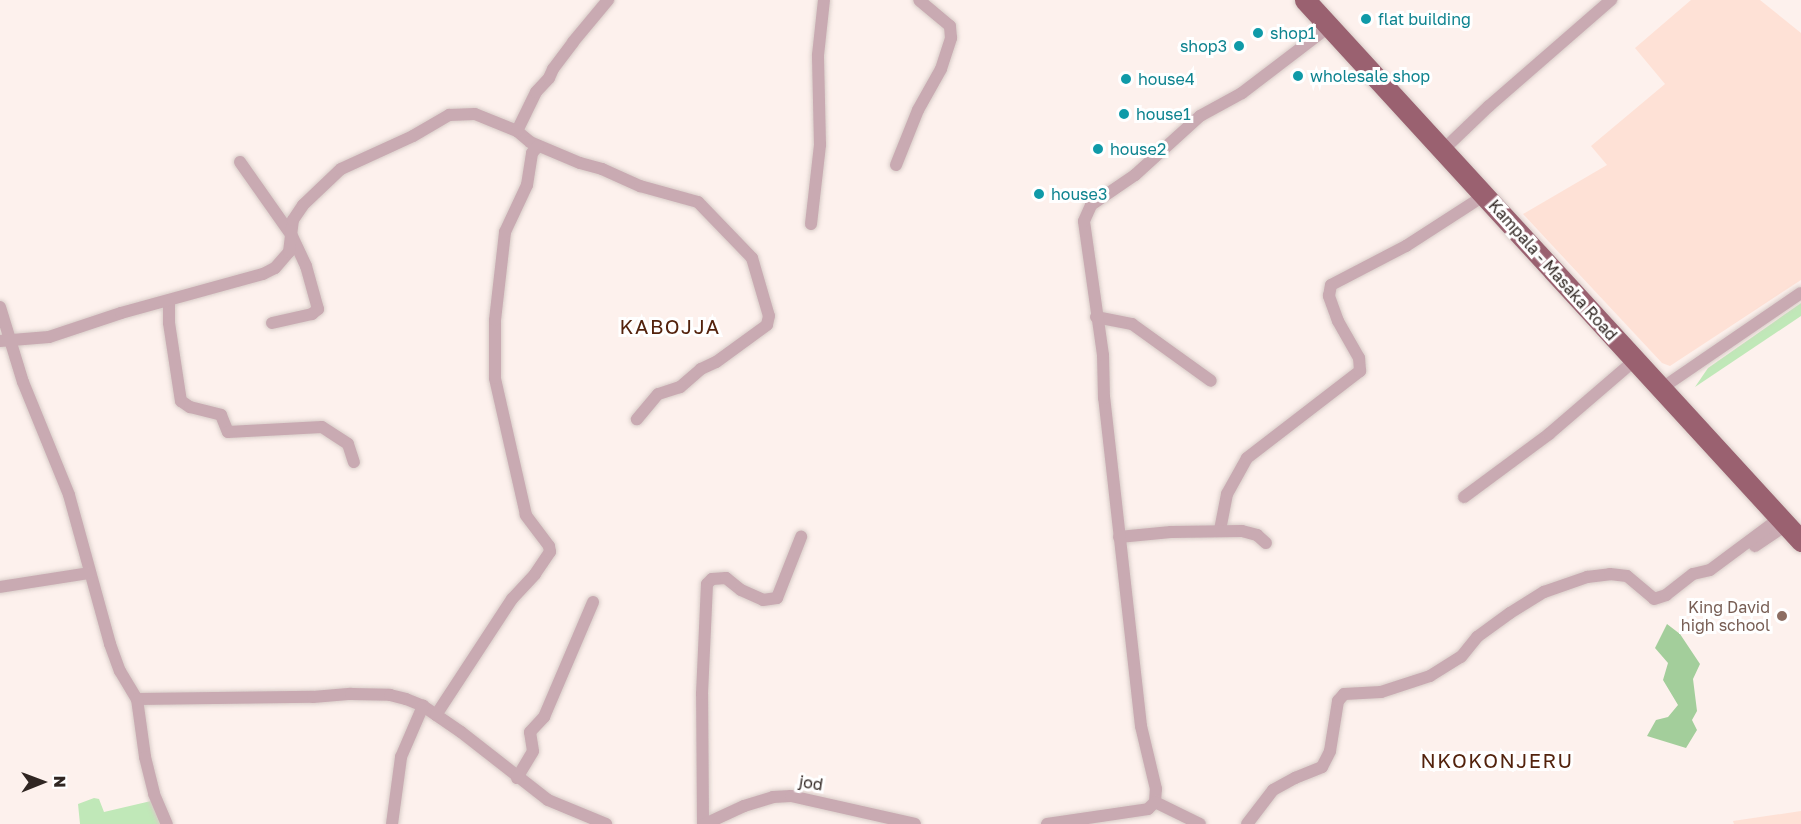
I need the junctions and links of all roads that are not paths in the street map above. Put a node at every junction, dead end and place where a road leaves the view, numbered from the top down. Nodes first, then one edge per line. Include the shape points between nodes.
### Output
1 (608, 0) edge
2 (824, 0) edge
3 (919, 0) edge
4 (1305, 0) edge
5 (1611, 0) edge
6 (1330, 26) junction
7 (517, 131) junction
8 (538, 146) junction
9 (1442, 151) junction
10 (240, 162) dead end
11 (896, 165) dead end
12 (1485, 195) junction
13 (811, 224) dead end
14 (292, 236) junction
15 (1801, 293) edge
16 (170, 301) junction
17 (0, 307) edge
18 (1096, 317) junction
19 (272, 323) dead end
20 (6, 341) edge
21 (1635, 360) junction
22 (1210, 381) dead end
23 (1662, 388) junction
24 (637, 419) dead end
25 (354, 462) dead end
26 (1464, 497) dead end
27 (1783, 521) junction
28 (1220, 530) junction
29 (801, 537) dead end
30 (1119, 537) junction
31 (1801, 541) edge
32 (1266, 543) dead end
33 (90, 573) junction
34 (0, 587) edge
35 (1544, 601) dead end
36 (593, 602) dead end
37 (138, 699) junction
38 (423, 706) junction
39 (436, 715) junction
40 (517, 777) junction
41 (1155, 802) junction
42 (167, 824) edge
43 (392, 824) edge
44 (606, 824) edge
45 (704, 824) edge
46 (915, 824) edge
47 (1047, 824) edge
48 (1200, 824) edge
49 (1247, 824) edge

1 - 7 street via 536,92
2 - 13 street via 818,55 820,145
3 - 11 street via 950,26 951,38 941,69 918,110
4 - 6 highway, Kampala - Masaka Road
5 - 9 street
6 - 9 highway, Kampala - Masaka Road
6 - 18 street via 1257,83 1200,116 1135,175 1091,205 1084,220
7 - 8 street
7 - 14 street via 475,114 448,115 341,169 303,205 293,220
8 - 24 street via 640,186 698,202 752,258 769,316 767,326 680,387 658,394
8 - 39 street via 532,153 527,185 504,232 495,320 495,378 526,514 550,552 512,599
9 - 12 highway, Kampala - Masaka Road
10 - 14 street
12 - 21 highway, Kampala - Masaka Road
12 - 28 street via 1400,250 1331,285 1329,290 1341,330 1359,358 1360,371 1247,458 1227,494
14 - 16 street via 289,252 275,268
14 - 19 street via 306,266 318,309 312,314
15 - 23 street
16 - 20 street via 50,337
16 - 25 street via 169,323 181,401 221,415 228,432 322,427 348,444
17 - 20 street
18 - 22 street via 1132,324
18 - 30 street via 1103,355
20 - 33 street via 69,495
21 - 23 highway, Kampala - Masaka Road
21 - 26 street via 1549,434
23 - 27 highway, Kampala - Masaka Road
27 - 31 highway, Kampala - Masaka Road
27 - 35 street via 1715,575 1703,575 1660,604 1654,604 1625,580 1583,583
27 - 49 street via 1710,570 1693,574 1666,595 1654,599 1627,576 1587,577 1544,592 1510,613 1477,637 1461,657 1430,676 1380,692 1344,694 1338,701 1330,751 1322,767 1273,790
28 - 30 street
28 - 32 street via 1248,532
29 - 45 street via 777,598 763,600 726,578 712,579 707,584 702,694
30 - 41 street via 1141,726 1156,789
33 - 34 street
33 - 37 street via 120,671
36 - 40 street via 544,717 530,732 533,751
37 - 38 street via 375,694
37 - 42 street via 145,757
38 - 39 street
38 - 43 street via 401,757
39 - 40 street
40 - 44 street via 561,807
41 - 47 street via 1148,809
41 - 48 street
45 - 46 street, jod via 744,806 791,796

